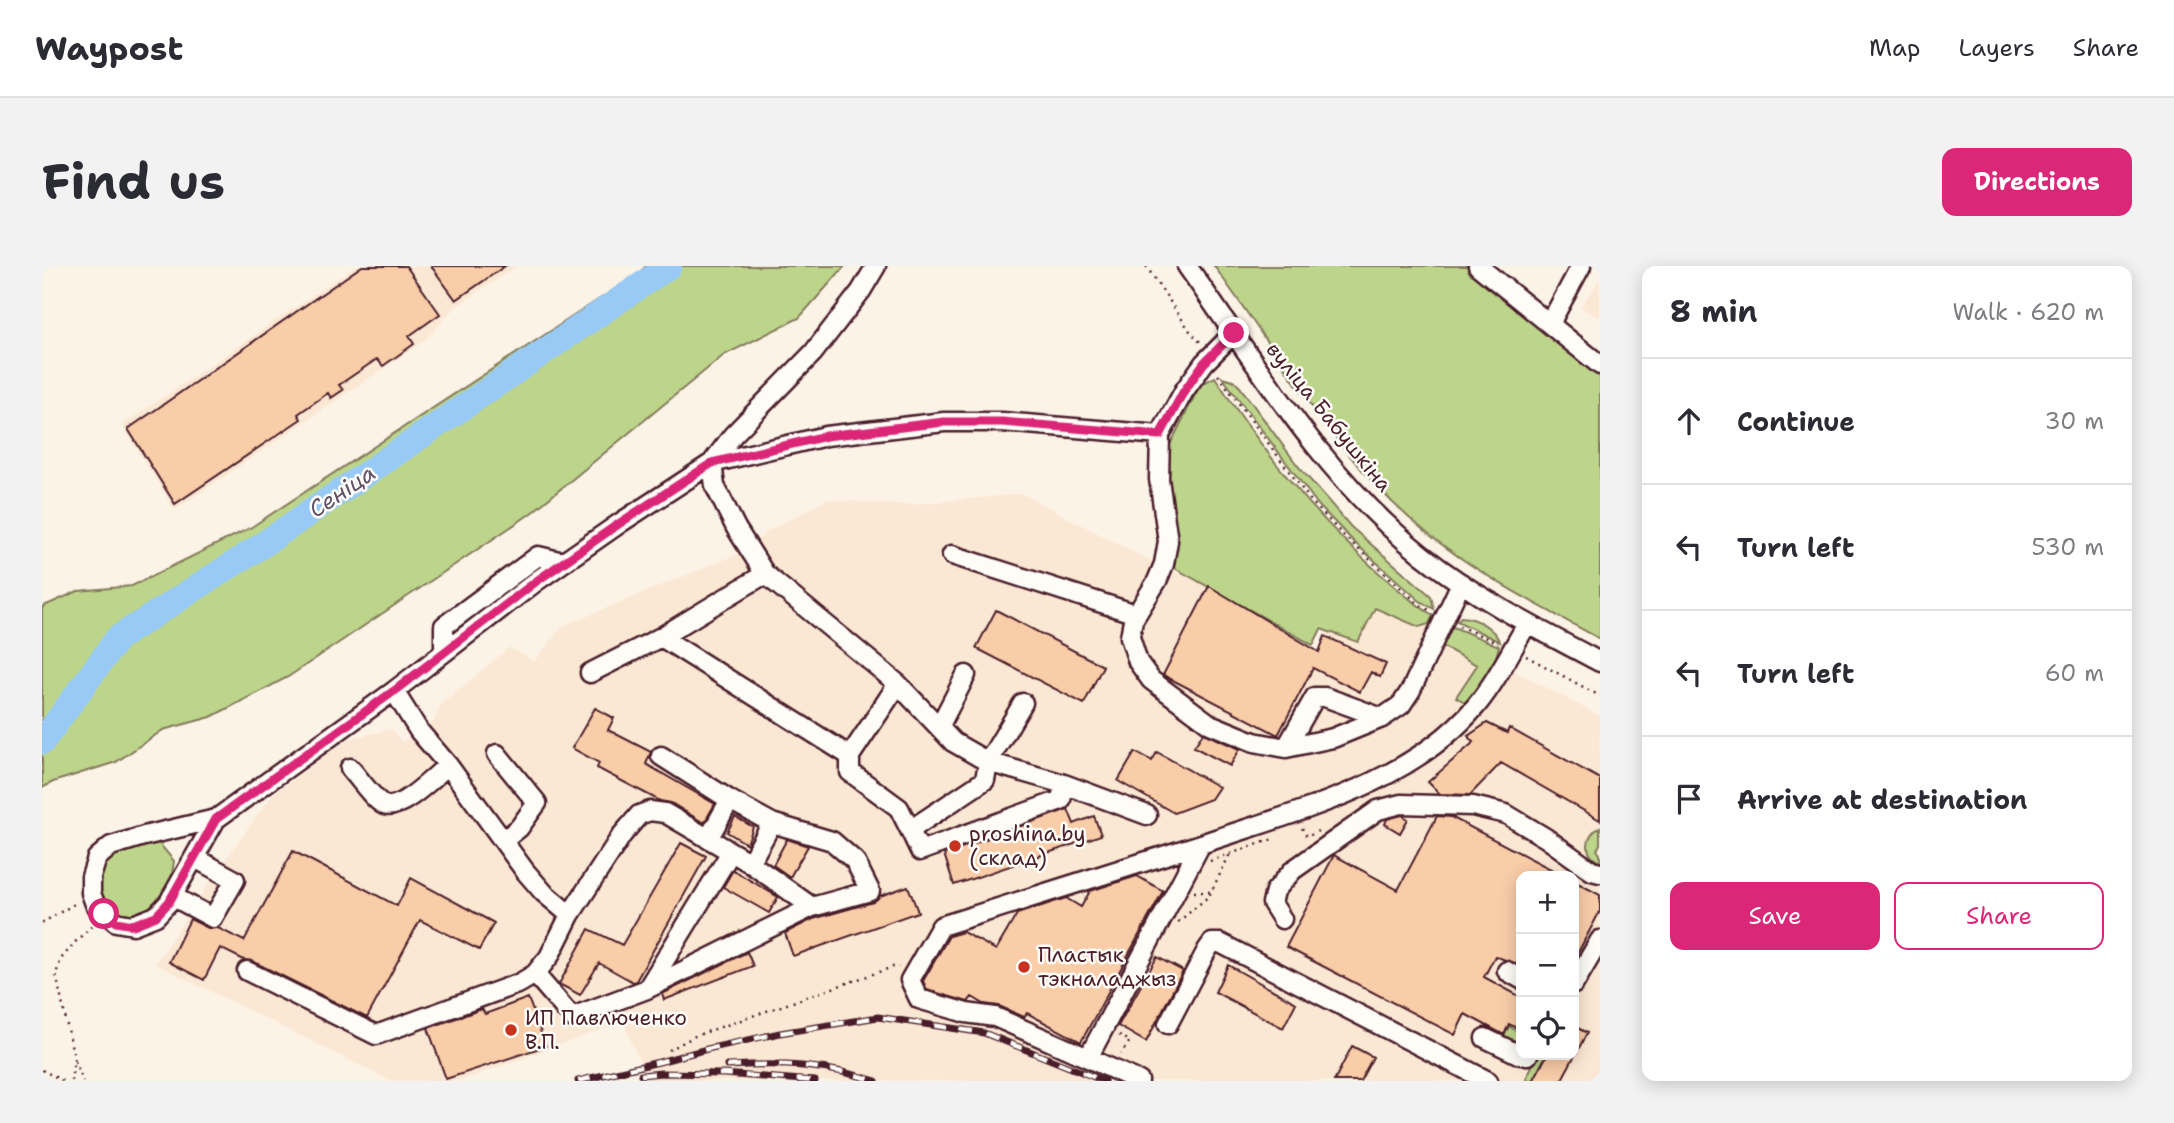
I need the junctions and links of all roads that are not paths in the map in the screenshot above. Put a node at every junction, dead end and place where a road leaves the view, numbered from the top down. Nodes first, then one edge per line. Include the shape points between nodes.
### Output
1 (876, 266) edge
2 (1187, 266) edge
3 (1478, 266) edge
4 (1581, 266) edge
5 (1551, 325) junction
6 (1234, 333) junction
7 (1600, 365) edge
8 (1160, 435) junction
9 (712, 463) junction
10 (952, 555) dead end
11 (765, 574) junction
12 (1461, 583) junction
13 (1136, 614) junction
14 (1527, 624) junction
15 (661, 637) junction
16 (1600, 662) edge
17 (590, 673) dead end
18 (966, 675) dead end
19 (898, 684) junction
20 (394, 691) junction
21 (1023, 703) dead end
22 (1382, 718) junction
23 (939, 727) junction
24 (1286, 748) junction
25 (497, 754) dead end
26 (661, 756) dead end
27 (850, 756) junction
28 (988, 762) junction
29 (448, 765) junction
30 (350, 768) dead end
31 (1064, 784) junction
32 (730, 800) junction
33 (1147, 815) dead end
34 (216, 819) junction
35 (772, 823) junction
36 (910, 830) junction
37 (708, 839) junction
38 (504, 840) junction
39 (1201, 844) junction
40 (731, 852) junction
41 (195, 858) junction
42 (750, 863) junction
43 (1600, 873) edge
44 (172, 896) junction
45 (812, 907) junction
46 (570, 915) junction
47 (1282, 919) dead end
48 (1600, 940) edge
49 (247, 971) dead end
50 (534, 974) junction
51 (1579, 976) edge
52 (647, 989) junction
53 (1168, 1024) dead end
54 (1485, 1038) dead end
55 (1516, 1053) edge
56 (1088, 1058) junction
57 (1139, 1081) edge
58 (1488, 1081) edge

1 - 9 street via 813,353
2 - 6 street, вуліца Бабушкіна
3 - 5 street
4 - 5 street
5 - 7 street
6 - 8 street via 1204,363
6 - 12 street, вуліца Бабушкіна via 1351,488 1420,554
8 - 9 street via 944,422 826,436
8 - 13 street via 1158,479 1168,541 1157,581
9 - 11 street via 715,486
9 - 20 street via 563,562
10 - 13 street
11 - 15 street
11 - 19 street
12 - 14 street, вуліца Бабушкіна
12 - 22 street via 1411,690 1401,705
13 - 24 street via 1130,637 1138,662 1151,680 1210,724 1254,742
14 - 16 street, вуліца Бабушкіна
14 - 39 street via 1478,704 1452,732 1424,752 1365,785
15 - 17 street
15 - 27 street
18 - 23 street
19 - 23 street
19 - 27 street
20 - 29 street
20 - 34 street
21 - 28 street
22 - 24 street via 1333,738
22 - 24 street via 1315,697
23 - 28 street via 953,742
25 - 38 street via 537,803
26 - 32 street
27 - 36 street via 850,772 899,808
28 - 31 street
28 - 36 street via 985,780
29 - 30 street via 407,800 391,806 382,804
29 - 38 street
31 - 33 street
31 - 36 street via 1061,800 920,851
32 - 35 street
32 - 37 street
34 - 41 street
34 - 44 street via 111,846 97,858 90,893 95,904 116,922 133,925 156,916
35 - 42 street
35 - 45 street via 832,841 855,861 870,891
37 - 40 street
37 - 46 street via 665,813 639,815
38 - 46 street via 544,893
39 - 56 street
39 - 56 street via 941,926 910,980 919,999 995,1017
40 - 42 street
40 - 52 street
41 - 44 street
41 - 44 street via 235,880 213,918
42 - 45 street
43 - 47 street via 1506,814 1473,806 1401,804 1378,810 1293,870 1275,891 1272,903
45 - 52 street
46 - 50 street via 549,957
48 - 51 street
49 - 50 street via 376,1035
50 - 52 street via 572,1017
53 - 58 street via 1207,950 1212,943 1220,943
54 - 55 street
56 - 57 street

